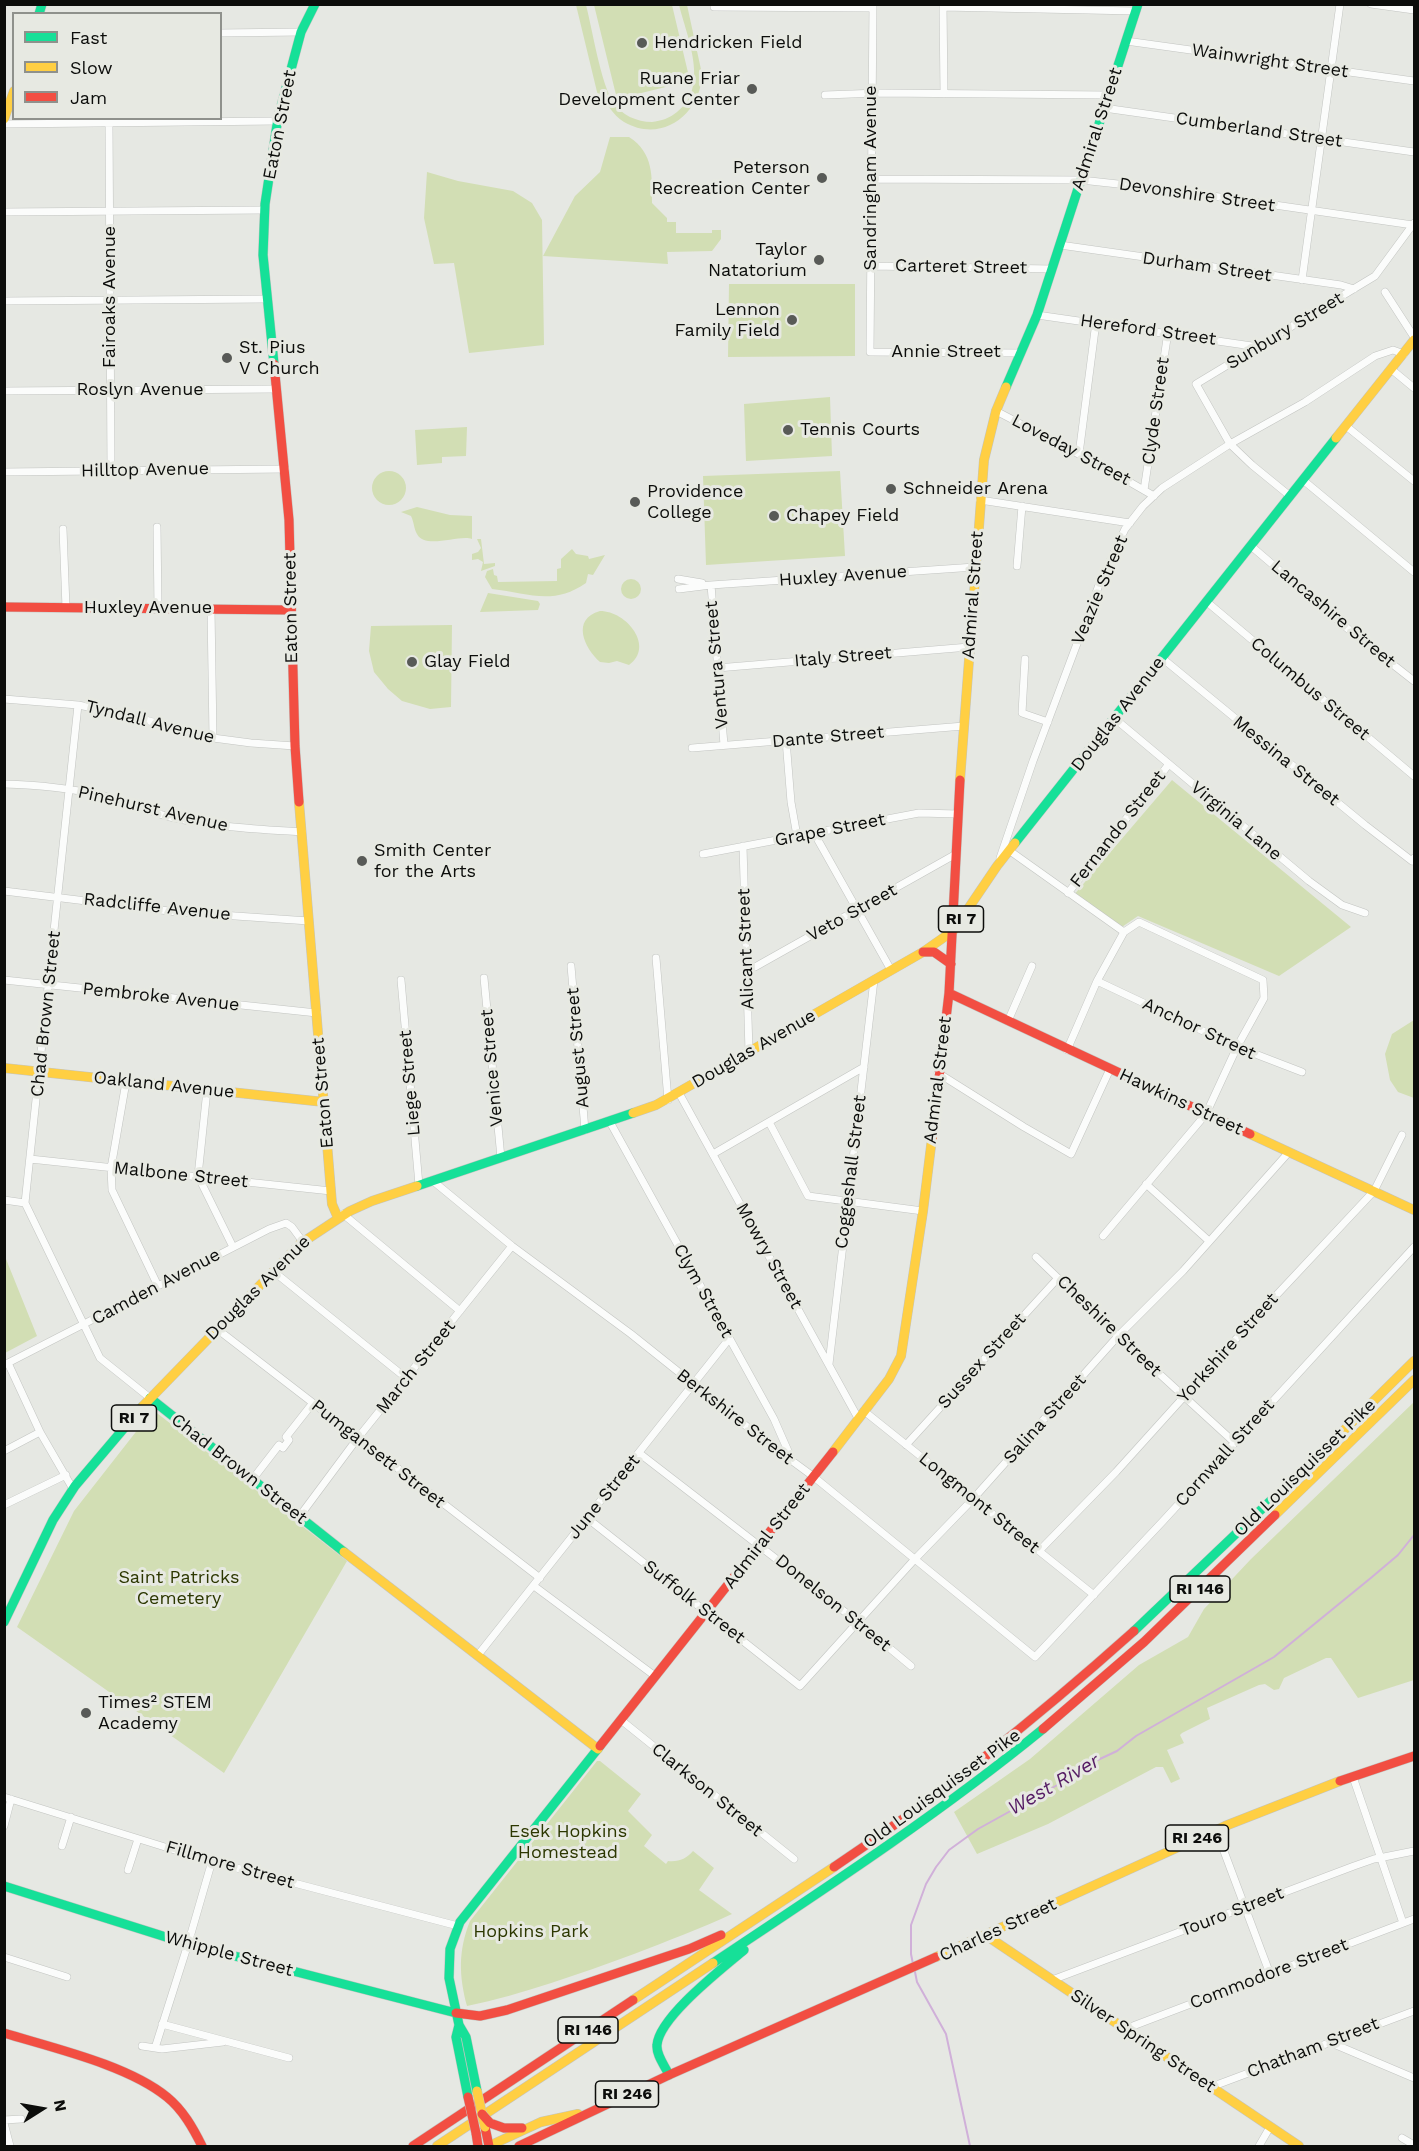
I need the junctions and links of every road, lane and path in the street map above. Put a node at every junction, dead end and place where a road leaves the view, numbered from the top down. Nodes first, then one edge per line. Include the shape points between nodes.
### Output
1 (315, 4) edge
2 (1340, 4) edge
3 (1371, 4) edge
4 (714, 6) edge
5 (873, 6) edge
6 (943, 6) edge
7 (1137, 8) edge
8 (1414, 10) edge
9 (301, 32) junction
10 (222, 33) edge
11 (1126, 41) junction
12 (1331, 69) junction
13 (1414, 81) edge
14 (872, 94) junction
15 (944, 94) junction
16 (825, 95) dead end
17 (1108, 95) junction
18 (12, 97) edge
19 (1104, 108) junction
20 (4, 119) edge
21 (277, 121) junction
22 (108, 123) junction
23 (4, 124) edge
24 (1320, 140) junction
25 (1414, 152) edge
26 (871, 179) junction
27 (1081, 180) junction
28 (265, 210) junction
29 (109, 211) junction
30 (1312, 211) junction
31 (4, 212) edge
32 (1414, 224) edge
33 (1060, 245) junction
34 (871, 266) junction
35 (1052, 269) junction
36 (1302, 280) junction
37 (1354, 289) junction
38 (1385, 291) dead end
39 (267, 299) junction
40 (110, 300) junction
41 (4, 301) edge
42 (1037, 315) junction
43 (1096, 322) junction
44 (1168, 332) junction
45 (1414, 339) edge
46 (1259, 347) junction
47 (870, 352) joint
48 (1021, 353) junction
49 (1404, 354) junction
50 (1391, 369) junction
51 (276, 388) junction
52 (1414, 388) edge
53 (111, 390) junction
54 (4, 391) edge
55 (996, 411) junction
56 (1346, 426) junction
57 (1230, 444) junction
58 (1078, 454) junction
59 (285, 469) junction
60 (111, 471) junction
61 (4, 472) edge
62 (1303, 480) junction
63 (1414, 482) edge
64 (1144, 490) junction
65 (1154, 496) junction
66 (1290, 496) junction
67 (980, 500) junction
68 (1022, 506) junction
69 (1130, 523) junction
70 (157, 526) dead end
71 (63, 529) dead end
72 (1251, 546) junction
73 (1017, 566) dead end
74 (975, 567) junction
75 (1414, 572) edge
76 (678, 579) dead end
77 (711, 585) junction
78 (679, 589) dead end
79 (1207, 602) junction
80 (4, 607) edge
81 (66, 608) junction
82 (158, 609) junction
83 (211, 609) junction
84 (291, 610) junction
85 (969, 647) junction
86 (1162, 658) junction
87 (1025, 659) dead end
88 (717, 668) junction
89 (1414, 681) edge
90 (4, 699) edge
91 (78, 705) junction
92 (1114, 718) junction
93 (1048, 722) junction
94 (964, 726) junction
95 (213, 738) junction
96 (786, 740) junction
97 (724, 745) junction
98 (295, 746) junction
99 (692, 748) dead end
100 (1169, 764) junction
101 (1414, 776) edge
102 (4, 784) edge
103 (69, 789) junction
104 (958, 814) junction
105 (302, 832) junction
106 (814, 833) junction
107 (797, 836) junction
108 (743, 846) junction
109 (1010, 851) junction
110 (704, 854) dead end
111 (956, 854) junction
112 (1413, 860) edge
113 (997, 866) junction
114 (4, 891) edge
115 (1068, 893) junction
116 (58, 896) junction
117 (857, 910) junction
118 (1365, 913) dead end
119 (309, 921) junction
120 (952, 931) junction
121 (1124, 932) junction
122 (923, 952) junction
123 (656, 958) dead end
124 (951, 964) junction
125 (571, 966) dead end
126 (1032, 966) dead end
127 (746, 969) junction
128 (891, 970) junction
129 (484, 978) dead end
130 (4, 980) edge
131 (401, 980) dead end
132 (874, 980) junction
133 (1097, 981) junction
134 (49, 985) junction
135 (949, 993) junction
136 (316, 1013) junction
137 (1008, 1021) junction
138 (1237, 1047) junction
139 (1067, 1050) junction
140 (749, 1052) junction
141 (864, 1066) junction
142 (4, 1068) edge
143 (1110, 1069) junction
144 (39, 1072) junction
145 (1302, 1072) dead end
146 (938, 1073) junction
147 (126, 1082) junction
148 (207, 1090) junction
149 (679, 1093) junction
150 (668, 1100) junction
151 (324, 1102) junction
152 (1206, 1114) junction
153 (610, 1122) junction
154 (769, 1122) junction
155 (585, 1130) junction
156 (1402, 1135) dead end
157 (1289, 1152) junction
158 (713, 1154) junction
159 (501, 1158) junction
160 (30, 1159) junction
161 (111, 1168) junction
162 (198, 1176) junction
163 (433, 1180) junction
164 (1146, 1184) junction
165 (419, 1185) junction
166 (331, 1191) junction
167 (1374, 1191) junction
168 (4, 1200) edge
169 (848, 1202) junction
170 (25, 1203) junction
171 (1414, 1210) edge
172 (923, 1211) junction
173 (341, 1216) junction
174 (1103, 1236) dead end
175 (1209, 1241) junction
176 (303, 1242) junction
177 (512, 1246) junction
178 (233, 1247) junction
179 (1414, 1247) edge
180 (1036, 1257) dead end
181 (273, 1271) junction
182 (1058, 1278) junction
183 (158, 1286) junction
184 (460, 1311) junction
185 (85, 1325) junction
186 (217, 1329) junction
187 (1118, 1336) junction
188 (729, 1339) junction
189 (1414, 1361) edge
190 (6, 1364) edge
191 (829, 1364) junction
192 (406, 1378) junction
193 (1414, 1380) edge
194 (693, 1385) junction
195 (1184, 1397) junction
196 (150, 1398) junction
197 (312, 1404) junction
198 (861, 1415) junction
199 (40, 1432) junction
200 (357, 1439) junction
201 (1235, 1443) junction
202 (906, 1445) junction
203 (4, 1451) edge
204 (639, 1453) junction
205 (793, 1462) junction
206 (66, 1475) junction
207 (813, 1477) junction
208 (252, 1480) junction
209 (73, 1489) junction
210 (974, 1499) junction
211 (4, 1505) edge
212 (299, 1517) junction
213 (587, 1518) junction
214 (760, 1545) junction
215 (1039, 1551) junction
216 (914, 1560) junction
217 (540, 1578) junction
218 (534, 1586) junction
219 (1094, 1594) junction
220 (706, 1611) junction
221 (4, 1622) edge
222 (858, 1622) junction
223 (478, 1655) junction
224 (1035, 1657) joint
225 (911, 1666) dead end
226 (655, 1676) junction
227 (800, 1686) joint
228 (621, 1720) junction
229 (598, 1749) junction
230 (1414, 1756) edge
231 (1353, 1776) junction
232 (8, 1798) edge
233 (71, 1817) junction
234 (4, 1826) edge
235 (1216, 1830) junction
236 (138, 1839) junction
237 (62, 1846) dead end
238 (1414, 1851) edge
239 (1380, 1858) junction
240 (794, 1859) dead end
241 (212, 1862) junction
242 (128, 1870) dead end
243 (4, 1886) edge
244 (1246, 1907) junction
245 (762, 1914) junction
246 (1414, 1919) edge
247 (776, 1921) junction
248 (1403, 1923) junction
249 (458, 1926) junction
250 (987, 1936) junction
251 (188, 1944) junction
252 (4, 1957) edge
253 (1270, 1974) junction
254 (67, 1977) dead end
255 (1052, 1980) junction
256 (1414, 2011) edge
257 (456, 2013) junction
258 (162, 2024) junction
259 (459, 2025) junction
260 (1125, 2029) junction
261 (4, 2033) edge
262 (227, 2042) junction
263 (1329, 2042) junction
264 (142, 2046) dead end
265 (155, 2048) junction
266 (289, 2058) dead end
267 (669, 2075) junction
268 (1414, 2078) edge
269 (1211, 2087) junction
270 (585, 2114) junction
271 (21, 2119) dead end
272 (4, 2122) edge
273 (488, 2125) junction
274 (534, 2125) junction
275 (1270, 2127) junction
276 (1402, 2138) dead end
277 (1414, 2145) edge
278 (10, 2146) edge
279 (202, 2146) edge
280 (413, 2146) edge
281 (437, 2146) edge
282 (478, 2146) edge
283 (489, 2146) edge
284 (519, 2146) edge
285 (1259, 2146) edge
286 (1299, 2146) edge

1 - 9 main road, Eaton Street
2 - 12 street
3 - 8 street
4 - 5 street
5 - 14 street, Sandringham Avenue
6 - 7 street
6 - 15 street
7 - 11 main road, Admiral Street
9 - 10 street
9 - 21 main road, Eaton Street
11 - 12 street, Wainwright Street
11 - 17 main road, Admiral Street
12 - 13 street, Wainwright Street
12 - 24 street
14 - 15 street
14 - 16 street
14 - 26 street, Sandringham Avenue
15 - 17 street
17 - 19 main road, Admiral Street
18 - 20 main road
19 - 24 street, Cumberland Street
19 - 27 main road, Admiral Street
21 - 22 street
21 - 28 main road, Eaton Street
22 - 23 street
22 - 29 street, Fairoaks Avenue
24 - 25 street, Cumberland Street
24 - 30 street
26 - 27 street, Devonshire Street
26 - 34 street, Sandringham Avenue
27 - 30 street, Devonshire Street
27 - 33 main road, Admiral Street
28 - 29 street
28 - 39 main road, Eaton Street via 263,255
29 - 31 street
29 - 40 street, Fairoaks Avenue
30 - 32 street, Devonshire Street
30 - 36 street
32 - 37 street, Sunbury Street via 1375,276
33 - 35 main road, Admiral Street
33 - 36 street, Durham Street
34 - 35 street, Carteret Street
34 - 47 street, Sandringham Avenue
35 - 42 main road, Admiral Street
36 - 37 street, Durham Street
37 - 46 street, Sunbury Street
38 - 45 street
39 - 40 street
39 - 51 main road, Eaton Street
40 - 41 street
40 - 53 street, Fairoaks Avenue
42 - 43 street, Hereford Street
42 - 48 main road, Admiral Street
43 - 44 street, Hereford Street
43 - 58 street
44 - 46 street, Hereford Street
44 - 64 street, Clyde Street
45 - 49 main road, Douglas Avenue / RI 7
46 - 57 street, Sunbury Street via 1196,384
47 - 48 street, Annie Street
48 - 55 main road, Admiral Street
49 - 50 main road, Douglas Avenue / RI 7
49 - 57 street, Veazie Street via 1394,350 1375,356 1305,402
50 - 52 street
50 - 56 main road, Douglas Avenue / RI 7
51 - 53 street, Roslyn Avenue
51 - 59 main road, Eaton Street
53 - 54 street, Roslyn Avenue
53 - 60 street, Fairoaks Avenue
55 - 58 street, Loveday Street
55 - 67 main road, Admiral Street via 984,460
56 - 62 main road, Douglas Avenue / RI 7
56 - 63 street
57 - 65 street, Veazie Street
57 - 66 street
58 - 64 street, Loveday Street
59 - 60 street, Hilltop Avenue
59 - 84 main road, Eaton Street
60 - 61 street, Hilltop Avenue
62 - 66 main road, Douglas Avenue / RI 7
62 - 75 street
64 - 65 street, Loveday Street
65 - 69 street, Veazie Street
66 - 72 main road, Douglas Avenue / RI 7
67 - 68 street
67 - 74 main road, Admiral Street
68 - 69 street
68 - 73 street
69 - 93 street, Veazie Street via 1099,585
70 - 82 street
71 - 81 street
72 - 79 main road, Douglas Avenue / RI 7
72 - 89 street, Lancashire Street
74 - 77 street, Huxley Avenue
74 - 85 main road, Admiral Street
76 - 77 street, Huxley Avenue
77 - 78 street, Huxley Avenue
77 - 88 street, Ventura Street
79 - 86 main road, Douglas Avenue / RI 7
79 - 101 street, Columbus Street
80 - 81 main road, Huxley Avenue
81 - 82 main road, Huxley Avenue
82 - 83 main road, Huxley Avenue
83 - 84 main road, Huxley Avenue
83 - 95 street
84 - 98 main road, Eaton Street
85 - 88 street, Italy Street
85 - 94 main road, Admiral Street
86 - 92 main road, Douglas Avenue / RI 7
86 - 112 street, Messina Street
87 - 93 street via 1022,713
88 - 97 street, Ventura Street
90 - 91 street, Tyndall Avenue
91 - 95 street, Tyndall Avenue
91 - 103 street, Chad Brown Street
92 - 100 street, Virginia Lane
92 - 109 main road, Douglas Avenue / RI 7
93 - 113 street, Veazie Street
94 - 96 street, Dante Street
94 - 104 main road, Admiral Street
95 - 98 street, Tyndall Avenue
96 - 97 street, Dante Street
96 - 107 street
97 - 99 street, Dante Street
98 - 105 main road, Eaton Street
100 - 115 street, Fernando Street
100 - 118 street, Virginia Lane via 1309,880 1342,905
102 - 103 street, Pinehurst Avenue
103 - 105 street, Pinehurst Avenue via 204,823
103 - 116 street, Chad Brown Street
104 - 106 street, Grape Street via 919,813
104 - 111 main road, Admiral Street
105 - 119 main road, Eaton Street
106 - 107 street, Grape Street
106 - 117 street
107 - 108 street, Grape Street
108 - 110 street, Grape Street
108 - 127 street, Alicant Street
109 - 113 main road, Douglas Avenue / RI 7
109 - 115 street
111 - 117 street, Veto Street
111 - 120 main road, Admiral Street
113 - 120 main road, Douglas Avenue / RI 7
114 - 116 street, Radcliffe Avenue
115 - 121 street
116 - 119 street, Radcliffe Avenue via 177,912
116 - 134 street, Chad Brown Street
117 - 127 street, Veto Street
117 - 128 street
119 - 136 main road, Eaton Street
120 - 122 main road, Douglas Avenue / RI 7
120 - 124 main road, Admiral Street
121 - 133 street
121 - 138 street via 1139,922 1263,980 1264,998
122 - 124 main road via 934,952
122 - 128 main road, Douglas Avenue / RI 7
123 - 150 street
124 - 135 main road, Admiral Street
125 - 155 street, August Street
126 - 137 street
127 - 140 street, Alicant Street
128 - 132 main road, Douglas Avenue / RI 7
129 - 159 street, Venice Street
130 - 134 street, Pembroke Avenue
131 - 165 street, Liege Street
132 - 140 main road, Douglas Avenue / RI 7
132 - 141 street, Coggeshall Street
133 - 138 street, Anchor Street
133 - 139 street
134 - 136 street, Pembroke Avenue
134 - 144 street, Chad Brown Street
135 - 137 main road, Hawkins Street
135 - 146 main road, Admiral Street
136 - 151 main road, Eaton Street
137 - 139 main road, Hawkins Street
138 - 145 street, Anchor Street
138 - 152 street
139 - 143 main road, Hawkins Street
140 - 149 main road, Douglas Avenue / RI 7
141 - 154 street
141 - 169 street, Coggeshall Street
142 - 144 main road, Oakland Avenue
143 - 146 street via 1071,1154
143 - 152 main road, Hawkins Street
144 - 147 main road, Oakland Avenue
144 - 160 street, Chad Brown Street
146 - 172 main road, Admiral Street
147 - 148 main road, Oakland Avenue
147 - 161 street
148 - 151 main road, Oakland Avenue
148 - 162 street
149 - 150 main road, Douglas Avenue / RI 7
149 - 158 street, Mowry Street
150 - 153 main road, Douglas Avenue / RI 7
151 - 166 main road, Eaton Street
152 - 157 main road, Hawkins Street
152 - 164 street
153 - 155 main road, Douglas Avenue / RI 7
153 - 188 street, Clym Street
154 - 158 street
154 - 169 street via 808,1196
155 - 159 main road, Douglas Avenue / RI 7
156 - 167 street, Yorkshire Street
157 - 167 main road, Hawkins Street
157 - 175 street, Salina Street
158 - 191 street, Mowry Street
159 - 163 main road, Douglas Avenue / RI 7
160 - 161 street, Malbone Street
160 - 170 street, Chad Brown Street
161 - 162 street, Malbone Street
161 - 183 street via 111,1190
162 - 166 street, Malbone Street
162 - 178 street
163 - 165 main road, Douglas Avenue / RI 7
163 - 177 street, Berkshire Street
164 - 174 street
164 - 175 street
165 - 173 main road, Douglas Avenue / RI 7
166 - 173 main road, Eaton Street via 333,1209
167 - 171 main road, Hawkins Street
167 - 195 street, Yorkshire Street
168 - 170 street
169 - 172 street
169 - 191 street, Coggeshall Street
170 - 185 street, Chad Brown Street
172 - 198 main road, Admiral Street via 901,1356
173 - 176 main road, Douglas Avenue / RI 7
173 - 184 street
175 - 187 street, Salina Street
176 - 178 street, Camden Avenue via 286,1223
176 - 181 main road, Douglas Avenue / RI 7
177 - 184 street, March Street
177 - 194 street, Berkshire Street
178 - 183 street, Camden Avenue
179 - 201 street, Cornwall Street
180 - 182 street, Cheshire Street
181 - 186 main road, Douglas Avenue / RI 7
181 - 192 street
182 - 187 street, Cheshire Street
182 - 202 street, Sussex Street
183 - 185 street, Camden Avenue
184 - 192 street, March Street
185 - 190 street, Camden Avenue
185 - 196 street, Chad Brown Street via 100,1358
186 - 196 main road, Douglas Avenue / RI 7
186 - 197 street, Pumgansett Street
187 - 195 street, Cheshire Street
187 - 210 street, Salina Street
188 - 194 street, June Street
188 - 205 street, Clym Street
189 - 245 main road, Old Louisquisset Pike / RI 146 via 1159,1609 1055,1703 923,1806
190 - 199 street
191 - 198 street, Mowry Street
192 - 200 street, March Street
193 - 247 main road, Old Louisquisset Pike / RI 146 via 1171,1617 1059,1716 926,1820
194 - 204 street, June Street
194 - 205 street, Berkshire Street
195 - 201 street, Cheshire Street
195 - 215 street, Yorkshire Street
196 - 208 main road, Chad Brown Street
196 - 209 main road, Douglas Avenue / RI 7
197 - 200 street, Pumgansett Street
197 - 208 street via 285,1437 289,1440 283,1448 279,1445
198 - 202 street, Longmont Street
198 - 207 main road, Admiral Street
199 - 203 street
199 - 206 street
200 - 212 street, March Street
200 - 217 street, Pumgansett Street
201 - 219 street, Cornwall Street
202 - 210 street, Longmont Street
204 - 213 street, June Street
204 - 214 street, Donelson Street
205 - 207 street, Berkshire Street
206 - 209 street
206 - 211 street
207 - 214 main road, Admiral Street
207 - 216 street, Berkshire Street
208 - 212 main road, Chad Brown Street
209 - 221 main road, Douglas Avenue / RI 7 via 53,1520
210 - 215 street, Longmont Street
210 - 216 street, Salina Street
212 - 223 main road, Chad Brown Street
213 - 217 street, June Street
213 - 220 street, Suffolk Street
214 - 220 main road, Admiral Street
214 - 222 street, Donelson Street
215 - 219 street, Longmont Street
216 - 222 street, Salina Street
216 - 224 street, Berkshire Street
217 - 218 street, June Street
218 - 223 street, June Street
218 - 226 street
219 - 224 street, Cornwall Street
220 - 226 main road, Admiral Street
220 - 227 street, Suffolk Street
222 - 225 street, Donelson Street
222 - 227 street, Salina Street
223 - 229 main road, Chad Brown Street
226 - 228 main road, Admiral Street
228 - 229 main road, Admiral Street
228 - 240 street, Clarkson Street
229 - 249 main road, Admiral Street
230 - 231 main road, Charles Street / RI 246
231 - 235 main road, Charles Street / RI 246
231 - 239 street
232 - 233 street, Fillmore Street
232 - 234 street
233 - 236 street, Fillmore Street
233 - 237 street
235 - 244 street
235 - 250 main road, Charles Street / RI 246
236 - 241 street, Fillmore Street
236 - 242 street
238 - 239 street, Touro Street
239 - 244 street, Touro Street
239 - 248 street
241 - 249 street, Fillmore Street
241 - 251 street
243 - 251 main road, Whipple Street
244 - 253 street
244 - 255 street, Touro Street
245 - 257 main road, Whipple Street via 694,1946 507,2010 476,2016
245 - 280 main road, Old Louisquisset Pike / RI 146
246 - 248 street, Commodore Street
247 - 267 main road via 664,2026 657,2045
247 - 281 main road, Old Louisquisset Pike / RI 146
248 - 253 street, Commodore Street
249 - 257 main road, Admiral Street via 448,1963
250 - 255 main road, Silver Spring Street
250 - 267 main road, Charles Street / RI 246
251 - 257 main road, Whipple Street
251 - 258 street
252 - 254 street
253 - 260 street, Commodore Street
255 - 260 main road, Silver Spring Street
256 - 263 street, Chatham Street
257 - 259 main road, Admiral Street
258 - 262 street
258 - 265 street
259 - 273 main road, Admiral Street, bridge via 466,2037 482,2114
259 - 282 main road, Admiral Street, bridge via 456,2037
260 - 269 main road, Silver Spring Street
261 - 279 main road via 146,2081 179,2109
262 - 265 street
262 - 266 street
263 - 268 street
263 - 269 street, Chatham Street
264 - 265 street
267 - 270 main road, Charles Street / RI 246
269 - 275 main road, Silver Spring Street
270 - 274 main road, Charles Street / RI 246
270 - 284 main road, Charles Street / RI 246
271 - 272 street
272 - 278 street
273 - 274 main road
273 - 283 main road
274 - 283 main road, Charles Street / RI 246
275 - 285 street
275 - 286 main road, Silver Spring Street
276 - 277 street

